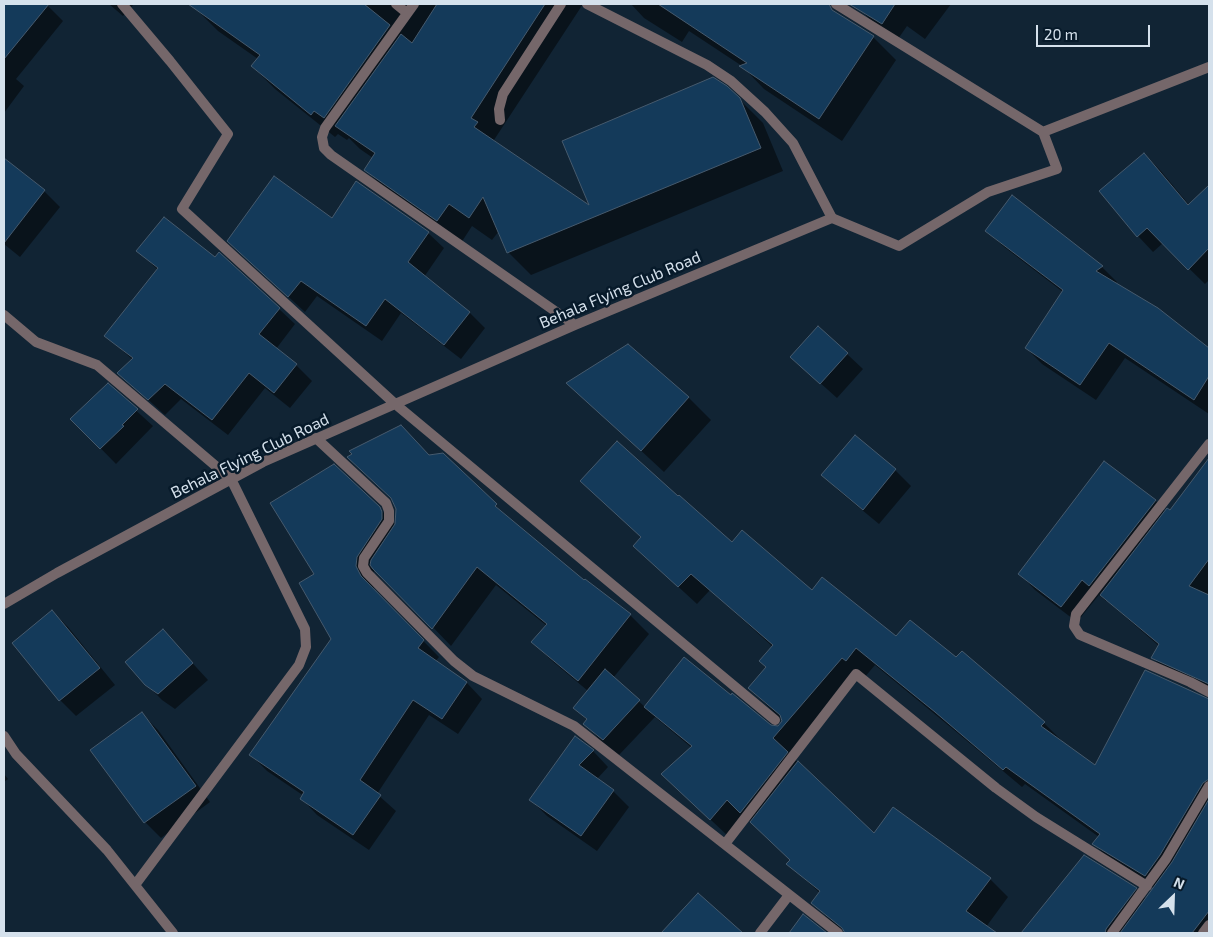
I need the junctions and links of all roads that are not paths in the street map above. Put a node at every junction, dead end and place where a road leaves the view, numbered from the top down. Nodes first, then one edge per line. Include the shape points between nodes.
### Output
1 (122, 4) edge
2 (396, 4) edge
3 (414, 4) edge
4 (561, 4) edge
5 (587, 4) edge
6 (836, 4) edge
7 (408, 13) junction
8 (1209, 67) edge
9 (500, 120) dead end
10 (1043, 132) junction
11 (832, 218) junction
12 (4, 315) edge
13 (575, 325) junction
14 (394, 403) junction
15 (316, 438) junction
16 (1209, 444) edge
17 (231, 479) junction
18 (4, 604) edge
19 (1209, 692) edge
20 (775, 720) dead end
21 (4, 736) edge
22 (1209, 786) edge
23 (725, 844) junction
24 (135, 885) junction
25 (1147, 886) junction
26 (789, 895) junction
27 (1209, 925) edge
28 (173, 933) edge
29 (760, 933) edge
30 (838, 933) edge
31 (1112, 933) edge
32 (1203, 933) edge

1 - 14 street via 228,134 182,209
2 - 7 street
3 - 7 street
4 - 9 street via 503,94
5 - 11 street via 707,65 731,81 793,143
6 - 10 street
7 - 13 street via 325,128 322,136 324,148
8 - 10 street
10 - 11 street via 1057,169 988,192 899,246
11 - 13 street, Behala Flying Club Road
12 - 17 street via 36,342 97,365
13 - 14 street, Behala Flying Club Road
14 - 15 street, Behala Flying Club Road
14 - 20 street
15 - 17 street, Behala Flying Club Road
15 - 23 street via 386,503 389,521 364,558 363,566 367,573 454,661 473,676 574,726
16 - 19 street via 1076,614 1074,626 1080,635
17 - 18 street, Behala Flying Club Road
17 - 24 street via 305,629 306,648 298,665
21 - 24 street via 16,754 107,850
22 - 25 street
23 - 25 street via 856,674 1036,818
23 - 26 street
24 - 28 street
25 - 31 street
26 - 29 street
26 - 30 street
27 - 32 street

